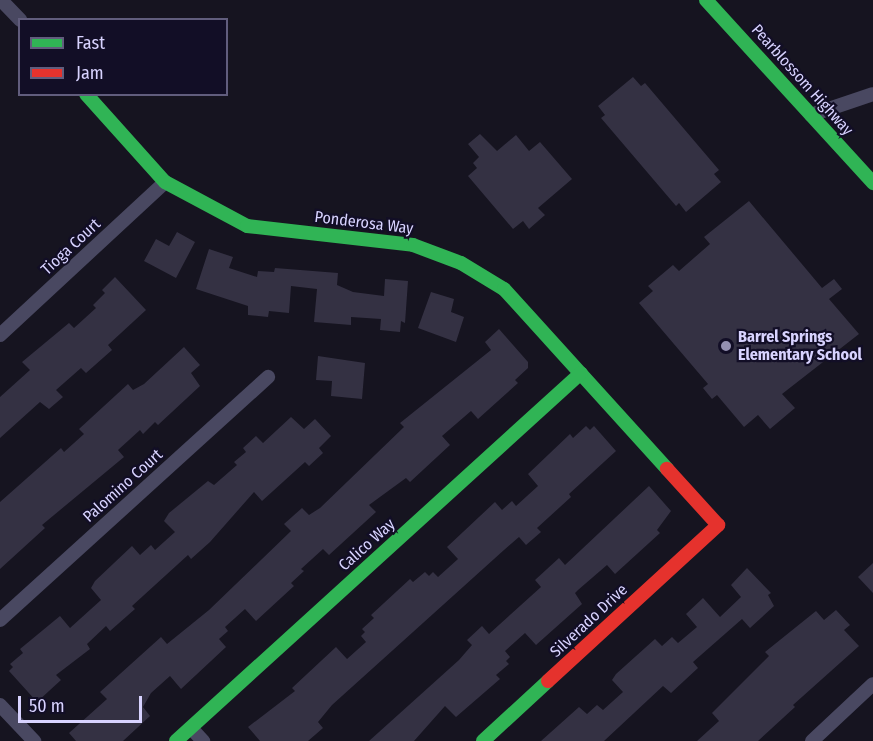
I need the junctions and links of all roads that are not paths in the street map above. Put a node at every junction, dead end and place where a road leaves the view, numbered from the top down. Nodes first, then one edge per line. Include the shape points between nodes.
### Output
1 (1, 0) edge
2 (706, 0) edge
3 (18, 18) edge
4 (873, 94) edge
5 (88, 96) edge
6 (811, 115) junction
7 (165, 183) junction
8 (873, 183) edge
9 (0, 335) edge
10 (581, 373) junction
11 (268, 377) dead end
12 (718, 525) joint
13 (0, 620) edge
14 (873, 684) edge
15 (0, 705) edge
16 (191, 728) junction
17 (34, 741) edge
18 (176, 741) edge
19 (203, 741) edge
20 (483, 741) edge
21 (813, 741) edge

1 - 3 street
2 - 6 street, Pearblossom Highway
4 - 6 street
5 - 7 street, Ponderosa Way
6 - 8 street, Pearblossom Highway
7 - 9 street, Tioga Court
7 - 10 street, Ponderosa Way via 247,226 413,245 461,263 504,290
10 - 12 street, Ponderosa Way
10 - 16 street, Calico Way
11 - 13 street, Palomino Court
12 - 20 street, Silverado Drive
14 - 21 street
15 - 17 street
16 - 18 street, Calico Way
16 - 19 street

